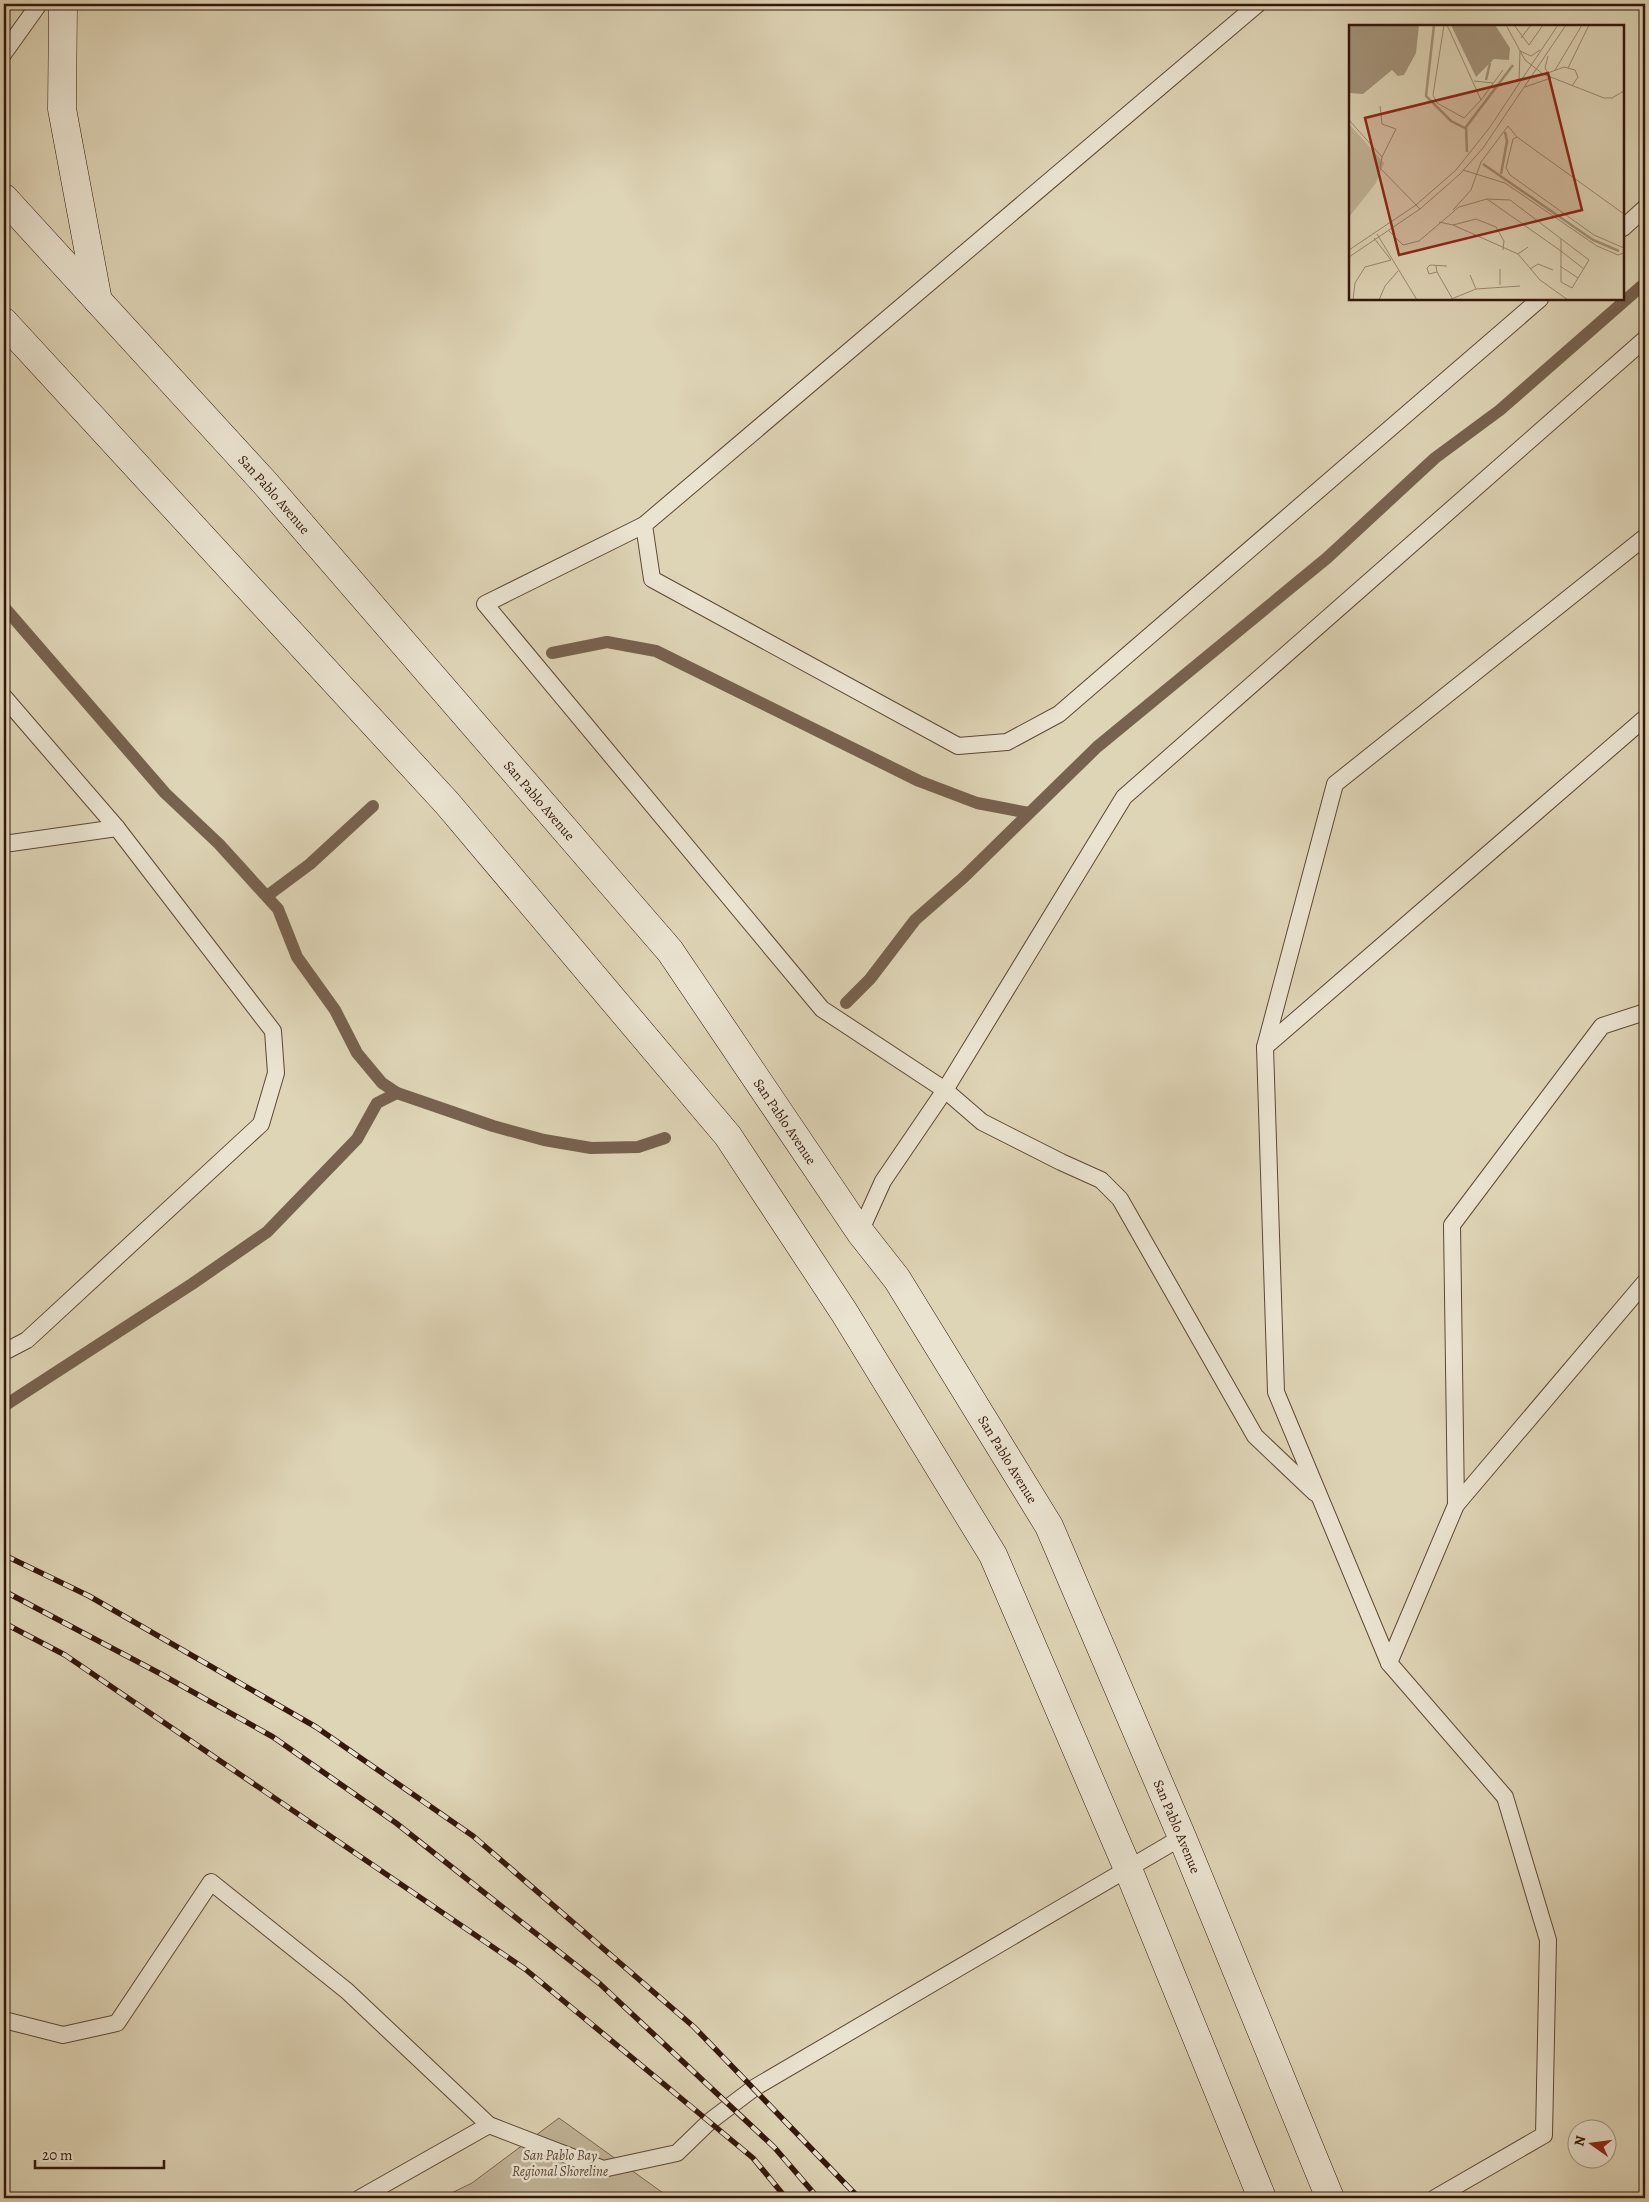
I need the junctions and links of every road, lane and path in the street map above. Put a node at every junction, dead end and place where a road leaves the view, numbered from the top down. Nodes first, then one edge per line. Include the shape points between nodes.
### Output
1 (39, 4) edge
2 (63, 4) edge
3 (1258, 4) edge
4 (4, 53) edge
5 (4, 198) edge
6 (1645, 208) edge
7 (1624, 227) edge
8 (1539, 300) edge
9 (98, 301) junction
10 (4, 322) edge
11 (1645, 339) edge
12 (4, 343) edge
13 (37, 359) junction
14 (644, 525) junction
15 (1645, 537) edge
16 (4, 697) edge
17 (1645, 718) edge
18 (117, 828) junction
19 (4, 844) edge
20 (1645, 1012) edge
21 (1265, 1047) junction
22 (945, 1090) junction
23 (860, 1232) junction
24 (1645, 1282) edge
25 (4, 1352) edge
26 (1319, 1497) junction
27 (1456, 1504) junction
28 (1389, 1663) junction
29 (1182, 1837) junction
30 (1128, 1869) junction
31 (4, 2020) edge
32 (489, 2125) junction
33 (360, 2198) edge
34 (1262, 2198) edge
35 (1330, 2198) edge
36 (1435, 2198) edge

1 - 4 lane
2 - 9 main road via 62,109
3 - 14 lane
5 - 9 main road, San Pablo Avenue
6 - 7 lane
8 - 14 lane via 1059,714 1007,742 958,746 652,579
9 - 23 main road, San Pablo Avenue via 265,483 670,951
10 - 13 main road
11 - 22 lane via 1124,797
12 - 13 main road
13 - 30 main road via 447,803 728,1136 844,1312 993,1555
14 - 22 lane via 485,604 822,1009
15 - 21 lane via 1335,784
16 - 18 lane
17 - 21 lane
18 - 19 lane
18 - 25 lane via 273,1031 276,1073 261,1124 27,1340
20 - 27 lane via 1602,1026 1452,1225
21 - 26 lane via 1276,1392
22 - 23 lane via 883,1181
22 - 26 lane via 982,1122 1101,1180 1120,1199 1255,1436
23 - 29 main road, San Pablo Avenue via 897,1279 1049,1526
24 - 27 lane
26 - 28 lane
27 - 28 lane
28 - 36 lane via 1505,1797 1548,1940 1544,2135
29 - 30 lane
29 - 35 main road, San Pablo Avenue
30 - 32 lane via 754,2088 677,2153 603,2169
30 - 34 main road
31 - 32 lane via 63,2035 116,2023 212,1882 347,1991
32 - 33 lane

